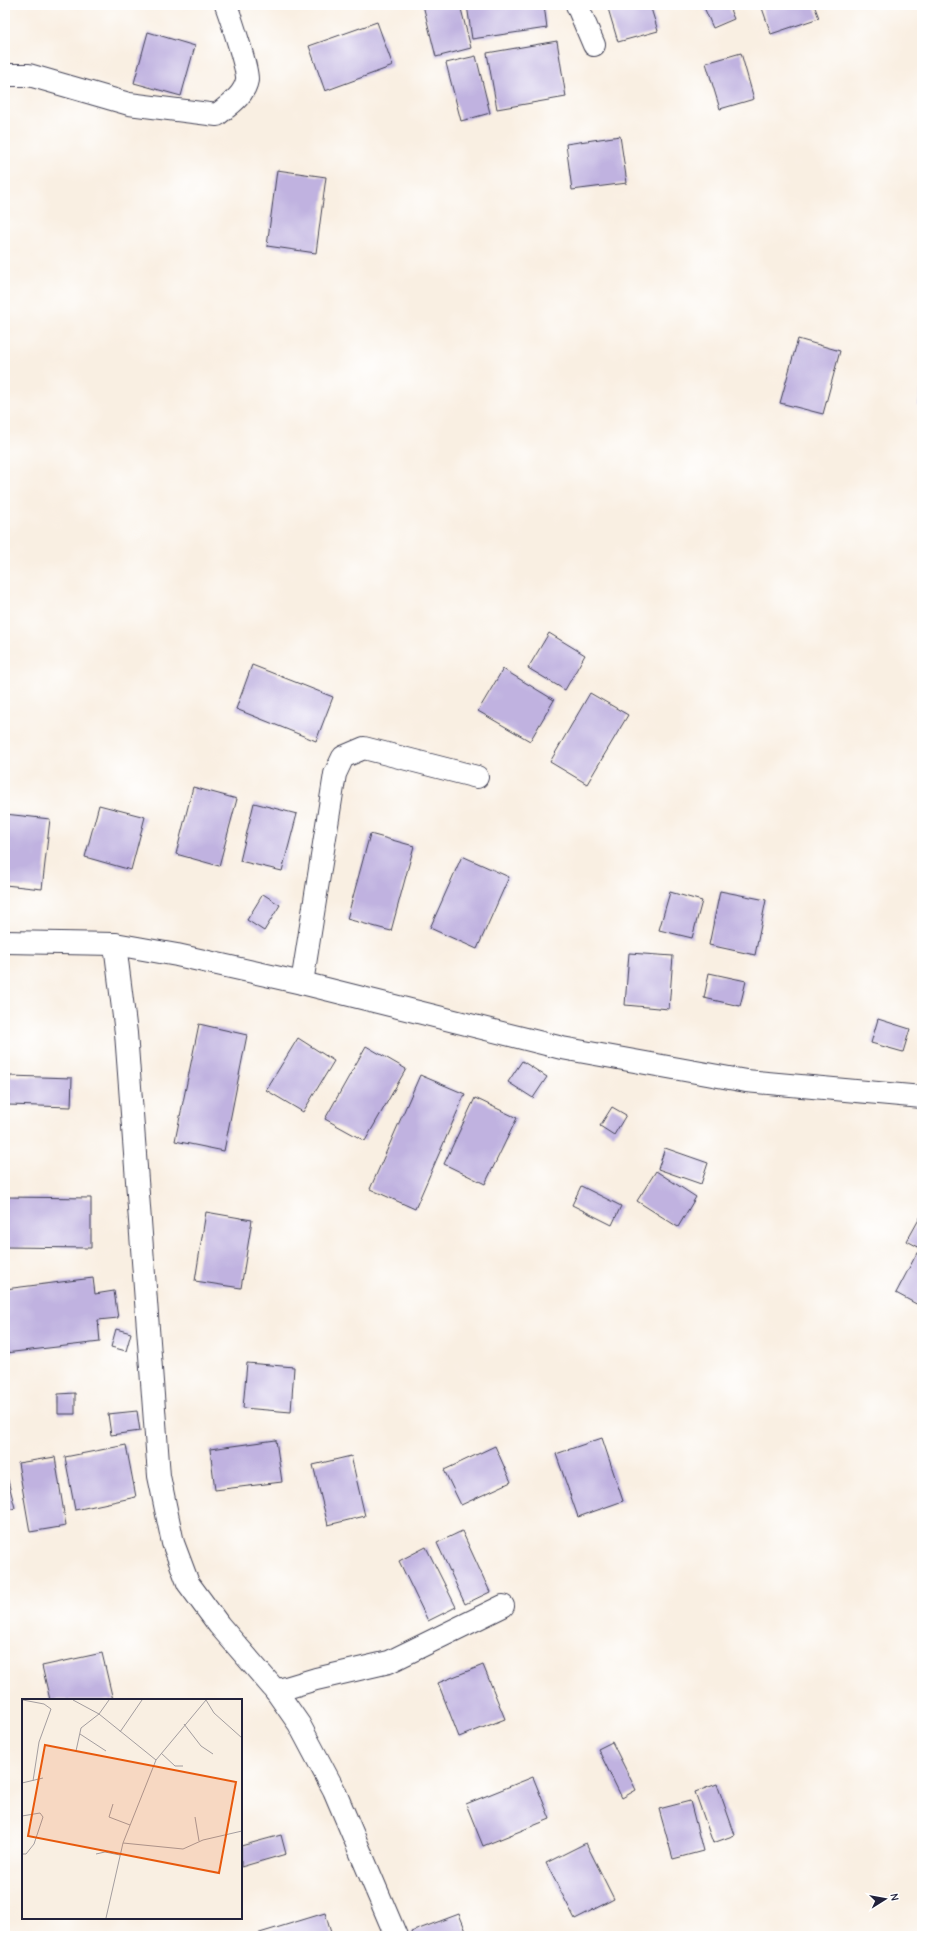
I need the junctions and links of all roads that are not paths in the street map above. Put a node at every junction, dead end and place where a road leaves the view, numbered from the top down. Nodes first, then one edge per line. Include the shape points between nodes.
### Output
1 (226, 5) edge
2 (576, 5) edge
3 (594, 44) dead end
4 (5, 75) edge
5 (477, 777) dead end
6 (5, 942) edge
7 (115, 944) junction
8 (302, 983) junction
9 (922, 1097) edge
10 (503, 1606) dead end
11 (276, 1691) junction
12 (396, 1936) edge

1 - 4 street via 248,79 240,96 217,115 129,104 29,75
2 - 3 street
5 - 8 street via 364,748 343,757 335,774
6 - 7 street
7 - 8 street
7 - 11 street via 126,1033 159,1476 173,1543 188,1583 219,1625
8 - 9 street via 562,1048 746,1081
10 - 11 street via 389,1662
11 - 12 street via 299,1724 334,1790

